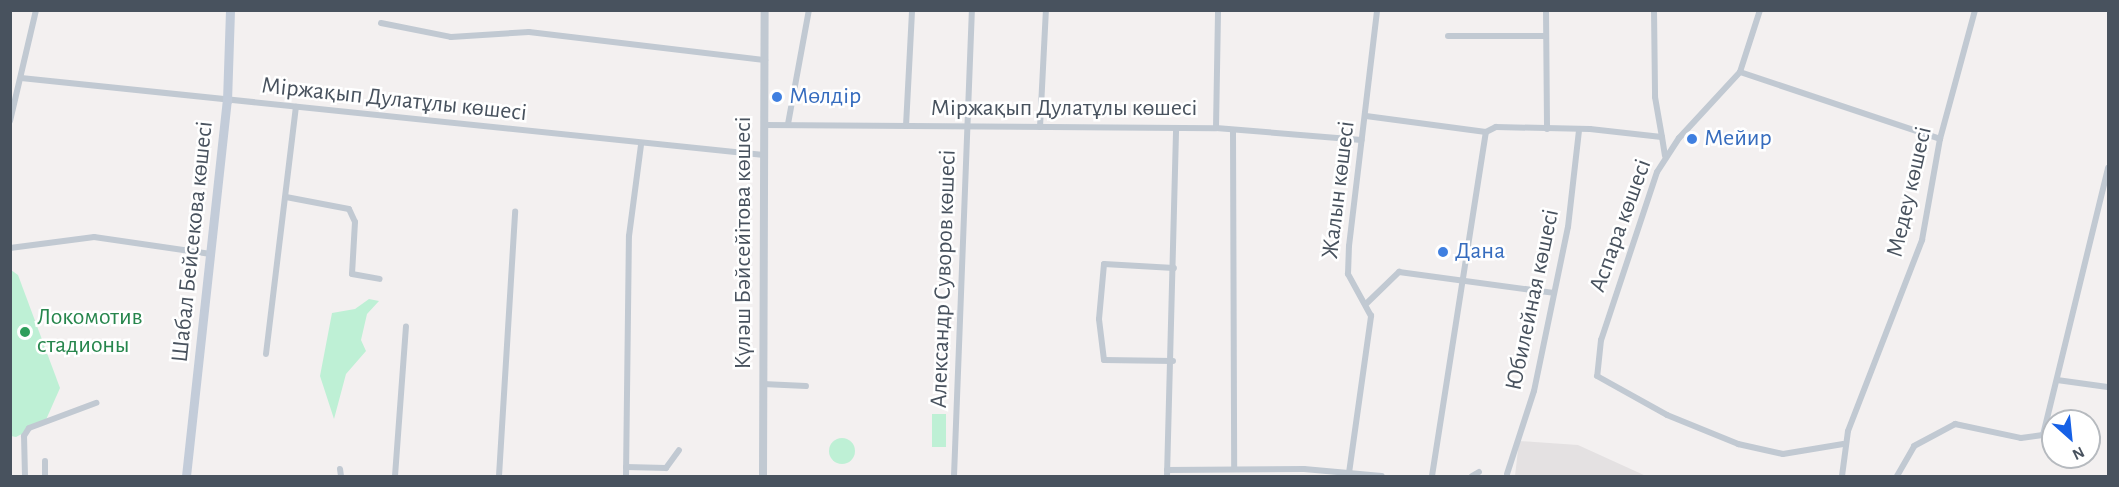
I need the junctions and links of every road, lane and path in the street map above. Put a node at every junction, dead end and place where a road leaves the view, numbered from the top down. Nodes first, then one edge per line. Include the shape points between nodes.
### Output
1 (36, 10) edge
2 (230, 10) edge
3 (765, 10) edge
4 (809, 10) edge
5 (912, 10) edge
6 (972, 10) edge
7 (1046, 10) edge
8 (1218, 10) edge
9 (1377, 10) edge
10 (1546, 10) edge
11 (1654, 10) edge
12 (1976, 10) edge
13 (1759, 11) edge
14 (381, 23) dead end
15 (1448, 36) dead end
16 (1546, 36) junction
17 (765, 60) junction
18 (1740, 72) junction
19 (21, 78) junction
20 (227, 101) junction
21 (296, 107) junction
22 (1365, 116) junction
23 (10, 121) edge
24 (788, 124) junction
25 (765, 125) junction
26 (969, 125) junction
27 (906, 126) junction
28 (1040, 127) junction
29 (1176, 128) junction
30 (1216, 128) junction
31 (1547, 129) junction
32 (1579, 130) junction
33 (1233, 131) junction
34 (1486, 132) junction
35 (1662, 137) junction
36 (1940, 139) junction
37 (1362, 140) junction
38 (641, 144) junction
39 (764, 155) junction
40 (1665, 156) junction
41 (2109, 168) edge
42 (286, 197) junction
43 (514, 211) dead end
44 (10, 248) edge
45 (211, 254) junction
46 (1174, 268) junction
47 (380, 279) dead end
48 (1459, 279) junction
49 (1554, 293) junction
50 (1367, 303) junction
51 (406, 326) dead end
52 (266, 354) dead end
53 (1173, 361) junction
54 (2057, 380) junction
55 (763, 384) junction
56 (806, 386) dead end
57 (2109, 387) edge
58 (96, 403) dead end
59 (1843, 444) junction
60 (679, 450) dead end
61 (45, 461) dead end
62 (626, 467) junction
63 (1234, 468) junction
64 (340, 469) dead end
65 (1304, 469) junction
66 (1479, 472) dead end
67 (1167, 473) edge
68 (1349, 473) junction
69 (1507, 474) dead end
70 (25, 477) edge
71 (45, 477) edge
72 (186, 477) edge
73 (341, 477) edge
74 (395, 477) edge
75 (499, 477) edge
76 (626, 477) edge
77 (763, 477) edge
78 (954, 477) edge
79 (1305, 477) edge
80 (1382, 477) edge
81 (1432, 477) edge
82 (1472, 477) edge
83 (1842, 477) edge
84 (1897, 477) edge

1 - 19 street
2 - 20 main road, Шабал Бейсекова көшесі
3 - 17 street, Күләш Бәйсейітова көшесі
4 - 24 street
5 - 27 street
6 - 26 street, Александр Суворов көшесі
7 - 28 street
8 - 30 street
9 - 22 street, Жалын көшесі
10 - 16 street
11 - 35 street via 1654,97
12 - 36 street, Медеу көшесі
13 - 18 street, Аспара көшесі
14 - 17 street via 450,37 529,32
15 - 16 street
16 - 31 street
17 - 25 street, Күләш Бәйсейітова көшесі
18 - 36 street
18 - 40 street, Аспара көшесі
19 - 20 street, Міржақып Дулатұлы көшесі
19 - 23 street
20 - 21 street, Міржақып Дулатұлы көшесі
20 - 45 main road, Шабал Бейсекова көшесі
21 - 38 street, Міржақып Дулатұлы көшесі
21 - 42 street
22 - 34 street
22 - 37 street, Жалын көшесі
24 - 25 street, Міржақып Дулатұлы көшесі
24 - 27 street, Міржақып Дулатұлы көшесі
25 - 39 street, Күләш Бәйсейітова көшесі
26 - 27 street, Міржақып Дулатұлы көшесі
26 - 28 street, Міржақып Дулатұлы көшесі
26 - 78 street, Александр Суворов көшесі
28 - 29 street, Міржақып Дулатұлы көшесі
29 - 30 street, Міржақып Дулатұлы көшесі
29 - 46 street
30 - 33 street, Міржақып Дулатұлы көшесі
31 - 32 street
31 - 34 street via 1496,127
32 - 35 street
32 - 49 street, Юбилейная көшесі
33 - 37 street, Міржақып Дулатұлы көшесі
33 - 63 street
34 - 48 street
35 - 40 street
36 - 59 street, Медеу көшесі via 1922,240
37 - 50 street, Жалын көшесі via 1348,274
38 - 39 street, Міржақып Дулатұлы көшесі
38 - 62 street via 629,236
39 - 55 street, Күләш Бәйсейітова көшесі
40 - 59 street, Аспара көшесі via 1601,340 1597,376 1667,415 1738,444 1783,454
41 - 54 street
42 - 47 street via 349,209 355,222 352,274
42 - 52 street
43 - 75 street
44 - 45 street via 94,237
45 - 72 main road, Шабал Бейсекова көшесі
46 - 53 street
46 - 53 street via 1104,264 1099,319 1104,360
48 - 49 street
48 - 50 street via 1393,273 1384,290
48 - 81 street
49 - 69 street, Юбилейная көшесі via 1534,391
50 - 68 street, Жалын көшесі via 1371,316
51 - 74 street
53 - 67 street
54 - 57 street
54 - 84 street via 2043,435 2020,438 1955,424 1914,446
55 - 56 street
55 - 77 street, Күләш Бәйсейітова көшесі
58 - 70 street via 29,428 24,436
59 - 83 street, Медеу көшесі
60 - 62 street via 666,468
61 - 71 street
62 - 76 street
63 - 65 street
63 - 67 street
64 - 73 street
65 - 68 street
65 - 79 street
66 - 82 street
68 - 80 street

